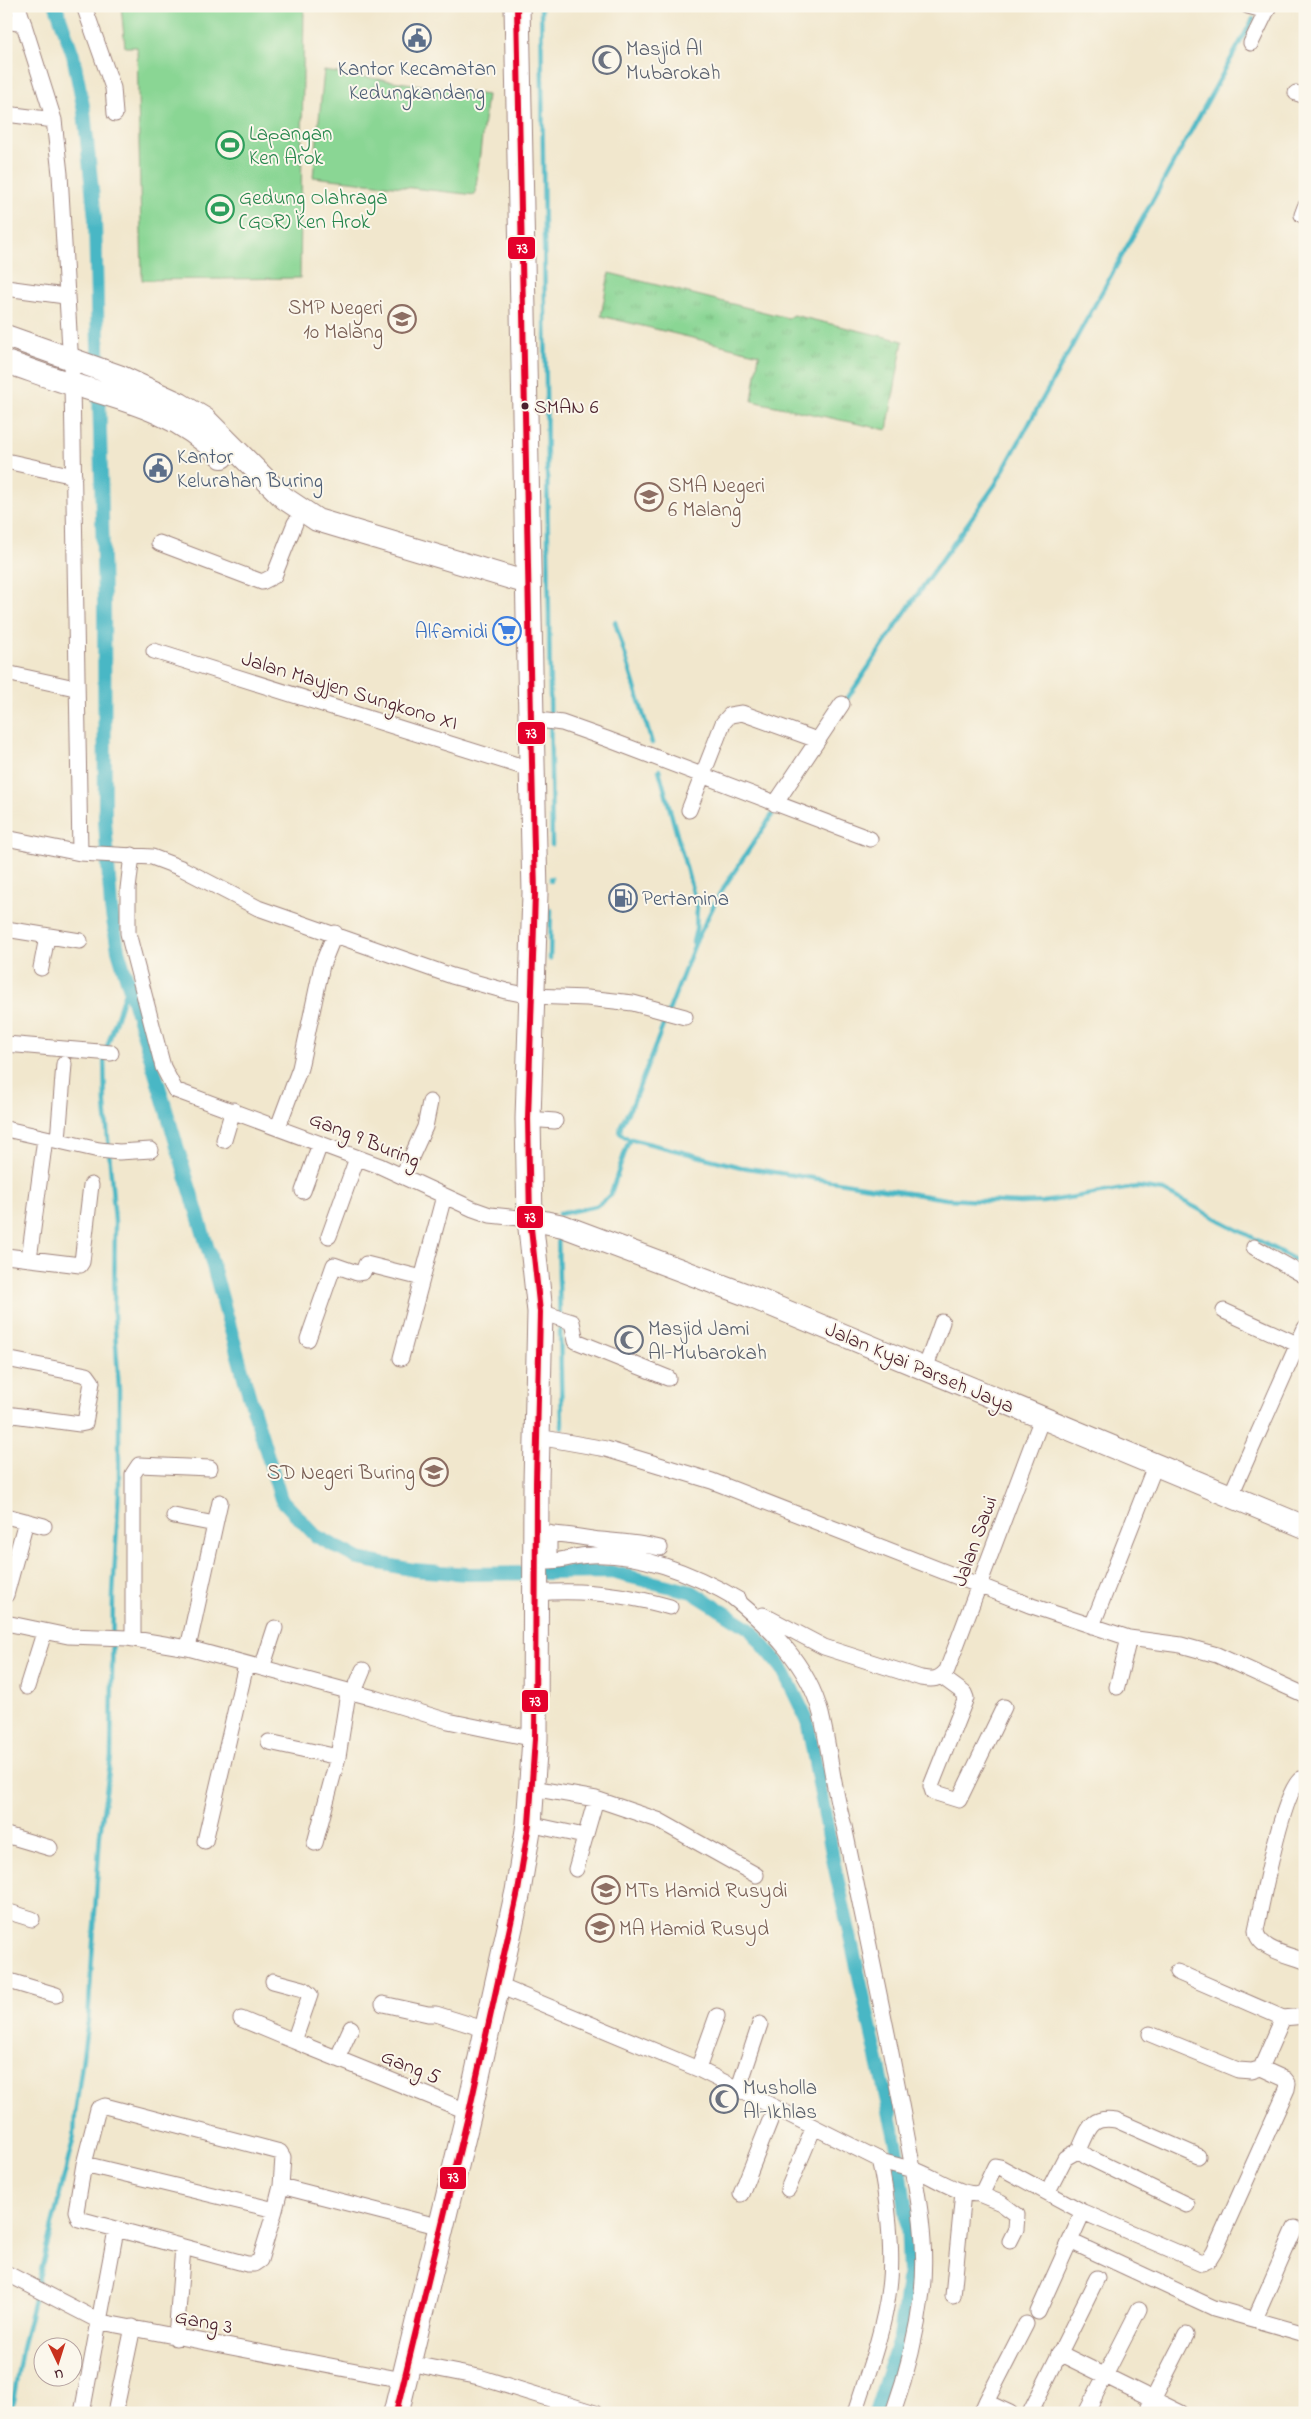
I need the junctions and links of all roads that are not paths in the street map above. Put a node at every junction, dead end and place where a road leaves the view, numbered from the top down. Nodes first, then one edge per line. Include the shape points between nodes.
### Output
1 (18, 6) edge
2 (84, 6) edge
3 (517, 6) edge
4 (1248, 6) edge
5 (1268, 9) edge
6 (6, 21) edge
7 (24, 24) junction
8 (1251, 43) dead end
9 (6, 114) edge
10 (115, 114) dead end
11 (54, 120) junction
12 (6, 288) edge
13 (65, 296) junction
14 (6, 336) edge
15 (76, 360) junction
16 (6, 362) edge
17 (76, 385) junction
18 (6, 461) edge
19 (74, 476) junction
20 (296, 524) junction
21 (159, 543) dead end
22 (528, 591) junction
23 (154, 651) dead end
24 (6, 673) edge
25 (76, 688) junction
26 (842, 704) dead end
27 (537, 719) junction
28 (817, 740) junction
29 (533, 770) junction
30 (702, 776) junction
31 (775, 804) junction
32 (690, 810) dead end
33 (6, 838) edge
34 (870, 839) dead end
35 (85, 853) junction
36 (131, 855) junction
37 (6, 929) edge
38 (335, 933) junction
39 (47, 937) junction
40 (80, 941) dead end
41 (41, 968) dead end
42 (544, 996) junction
43 (673, 1013) dead end
44 (6, 1044) edge
45 (104, 1052) dead end
46 (64, 1064) dead end
47 (430, 1102) dead end
48 (233, 1110) junction
49 (278, 1127) junction
50 (6, 1129) edge
51 (224, 1140) dead end
52 (51, 1143) junction
53 (320, 1144) junction
54 (151, 1150) dead end
55 (358, 1158) junction
56 (403, 1175) junction
57 (91, 1185) dead end
58 (303, 1192) dead end
59 (444, 1196) junction
60 (530, 1219) junction
61 (329, 1236) dead end
62 (1254, 1248) dead end
63 (6, 1256) edge
64 (29, 1259) junction
65 (1305, 1276) edge
66 (422, 1278) junction
67 (1224, 1311) dead end
68 (552, 1315) junction
69 (942, 1322) dead end
70 (1305, 1328) edge
71 (308, 1339) dead end
72 (1297, 1344) junction
73 (401, 1358) dead end
74 (6, 1359) edge
75 (925, 1369) junction
76 (668, 1378) dead end
77 (6, 1414) edge
78 (1042, 1418) junction
79 (549, 1438) junction
80 (1155, 1466) junction
81 (210, 1468) dead end
82 (1230, 1497) junction
83 (220, 1502) dead end
84 (6, 1516) edge
85 (174, 1516) dead end
86 (26, 1521) junction
87 (215, 1524) junction
88 (44, 1526) dead end
89 (1305, 1527) edge
90 (551, 1534) junction
91 (660, 1548) dead end
92 (552, 1560) junction
93 (980, 1584) junction
94 (537, 1591) junction
95 (6, 1595) edge
96 (730, 1595) junction
97 (670, 1607) dead end
98 (6, 1623) edge
99 (1092, 1626) junction
100 (275, 1628) dead end
101 (44, 1633) junction
102 (130, 1638) junction
103 (1128, 1638) junction
104 (188, 1648) junction
105 (246, 1665) junction
106 (262, 1668) junction
107 (362, 1670) dead end
108 (942, 1677) junction
109 (1118, 1687) dead end
110 (27, 1688) dead end
111 (350, 1693) junction
112 (1305, 1695) edge
113 (1004, 1707) dead end
114 (535, 1739) junction
115 (268, 1742) dead end
116 (338, 1757) junction
117 (1305, 1779) edge
118 (532, 1788) junction
119 (596, 1800) junction
120 (529, 1824) junction
121 (6, 1835) edge
122 (584, 1836) junction
123 (205, 1841) dead end
124 (315, 1842) dead end
125 (50, 1848) dead end
126 (576, 1869) dead end
127 (756, 1875) dead end
128 (6, 1911) edge
129 (32, 1919) dead end
130 (1305, 1960) edge
131 (1177, 1972) dead end
132 (6, 1980) edge
133 (273, 1981) dead end
134 (497, 1985) junction
135 (56, 1995) dead end
136 (383, 2004) dead end
137 (717, 2016) dead end
138 (1305, 2016) edge
139 (1283, 2018) junction
140 (240, 2019) dead end
141 (760, 2024) dead end
142 (351, 2028) dead end
143 (487, 2030) junction
144 (1150, 2034) dead end
145 (294, 2041) junction
146 (337, 2059) junction
147 (1261, 2068) junction
148 (698, 2069) junction
149 (738, 2090) junction
150 (775, 2108) junction
151 (469, 2112) junction
152 (814, 2127) junction
153 (1078, 2150) junction
154 (1198, 2156) dead end
155 (881, 2160) junction
156 (84, 2164) junction
157 (911, 2170) junction
158 (282, 2186) junction
159 (788, 2189) dead end
160 (1048, 2192) junction
161 (971, 2193) junction
162 (741, 2194) dead end
163 (1187, 2205) dead end
164 (274, 2210) junction
165 (1083, 2212) junction
166 (441, 2227) junction
167 (1295, 2228) dead end
168 (116, 2230) junction
169 (1010, 2241) dead end
170 (1070, 2241) junction
171 (183, 2247) junction
172 (6, 2273) edge
173 (1097, 2278) dead end
174 (953, 2296) dead end
175 (1139, 2309) dead end
176 (1038, 2312) dead end
177 (1255, 2319) junction
178 (101, 2322) junction
179 (1026, 2324) dead end
180 (133, 2327) junction
181 (1305, 2334) edge
182 (1186, 2335) dead end
183 (176, 2338) junction
184 (1059, 2353) junction
185 (406, 2372) junction
186 (1105, 2375) junction
187 (1150, 2406) edge
188 (984, 2407) edge
189 (82, 2413) edge
190 (115, 2413) edge
191 (396, 2413) edge
192 (595, 2413) edge
193 (855, 2413) edge
194 (893, 2413) edge
195 (1010, 2413) edge
196 (1030, 2413) edge
197 (1086, 2413) edge
198 (1181, 2413) edge

1 - 7 street
2 - 10 street via 113,88
3 - 22 main road
4 - 5 street
5 - 8 street
6 - 7 street
7 - 11 street
9 - 11 street
11 - 13 street via 60,174
12 - 13 street
13 - 15 street
14 - 15 main road
15 - 17 street
15 - 22 main road via 119,376 205,419 284,498 317,520
16 - 17 main road
17 - 19 street
17 - 20 main road via 153,410 186,426 207,441 253,489
18 - 19 street
19 - 25 street
20 - 21 street via 274,576 262,582
20 - 22 main road via 360,548
22 - 27 main road
23 - 29 street, Jalan Mayjen Sungkono XI
24 - 25 street
25 - 35 street
26 - 28 street
27 - 29 main road
27 - 30 street via 562,723
28 - 30 street via 742,713 730,715 723,723
28 - 31 street
29 - 42 main road via 535,892
30 - 31 street
30 - 32 street
31 - 34 street
33 - 35 street
35 - 36 street
36 - 38 street via 152,857 181,868 258,908
36 - 48 street, Gang 9 Buring via 128,933 163,1067 175,1090
37 - 39 street
38 - 42 street via 452,976
38 - 49 street via 318,982 300,1068
39 - 40 street
39 - 41 street
42 - 43 street via 609,1000
42 - 60 main road via 543,1120
44 - 45 street
46 - 52 street
47 - 56 street via 425,1127
48 - 49 street, Gang 9 Buring
48 - 51 street
49 - 53 street, Gang 9 Buring
50 - 52 street
52 - 54 street via 119,1152
52 - 64 street
53 - 55 street, Gang 9 Buring
53 - 58 street
55 - 56 street, Gang 9 Buring
55 - 61 street
56 - 59 street, Gang 9 Buring
57 - 64 street via 80,1265
59 - 60 street, Gang 9 Buring via 490,1214
59 - 66 street
60 - 68 main road
60 - 75 main road, Jalan Kyai Parseh Jaya via 563,1226 747,1295
62 - 65 street
63 - 64 street
66 - 71 street via 366,1264 363,1272 357,1273 334,1265
66 - 73 street
67 - 72 street
68 - 76 street via 572,1322 576,1341
68 - 79 main road
69 - 75 street
70 - 72 street
72 - 82 street
74 - 77 street via 87,1375 92,1382 85,1423
75 - 78 main road, Jalan Kyai Parseh Jaya
78 - 80 main road, Jalan Kyai Parseh Jaya
78 - 93 street, Jalan Sawi
79 - 90 main road
79 - 93 street via 642,1459 712,1481
80 - 82 main road, Jalan Kyai Parseh Jaya
80 - 99 street
81 - 102 street via 136,1467 133,1474
82 - 89 main road, Jalan Kyai Parseh Jaya
83 - 87 street
84 - 86 street
85 - 87 street
86 - 88 street
86 - 95 street
87 - 104 street
90 - 91 street via 630,1541
90 - 92 main road
92 - 94 main road
92 - 96 street via 590,1554 640,1560
93 - 99 street
93 - 108 street, Jalan Sawi
94 - 97 street via 599,1591 637,1597
94 - 114 main road
96 - 108 street via 824,1647 921,1678 932,1680
96 - 157 street via 779,1639 807,1680 821,1714
98 - 101 street
99 - 103 street
100 - 106 street
101 - 102 street
101 - 110 street
102 - 104 street
103 - 109 street
103 - 112 street via 1181,1645 1217,1655
104 - 105 street
105 - 106 street
105 - 123 street
106 - 111 street
107 - 111 street
108 - 113 street via 966,1698 931,1786 933,1792 959,1800
111 - 114 street via 448,1721
111 - 116 street
114 - 118 main road
115 - 116 street
116 - 124 street
117 - 130 street via 1293,1787 1273,1849 1256,1930 1259,1940 1265,1945
118 - 119 street
118 - 120 main road
119 - 122 street
119 - 127 street via 658,1820
120 - 122 street
120 - 134 main road
121 - 125 street
122 - 126 street
128 - 129 street
131 - 139 street
132 - 135 street
133 - 145 street via 303,1989 310,1995
134 - 143 main road
134 - 148 street
136 - 143 street via 436,2014
137 - 148 street
138 - 139 street
139 - 147 street
140 - 145 street, Gang 5
141 - 149 street
142 - 146 street
143 - 151 main road
144 - 147 street via 1238,2070
145 - 146 street, Gang 5
146 - 151 street, Gang 5
147 - 165 street via 1285,2080 1287,2089 1209,2260 1202,2263 1194,2260
148 - 149 street
149 - 150 street
150 - 152 street
150 - 162 street
151 - 166 main road
152 - 155 street
152 - 159 street
153 - 154 street via 1091,2126 1102,2118 1116,2120
153 - 160 street via 1065,2158
153 - 163 street
155 - 157 street
155 - 193 street via 886,2199 889,2287 870,2368
156 - 158 street via 98,2109 105,2106 280,2152 283,2157
156 - 164 street
156 - 168 street via 76,2216
157 - 161 street
157 - 194 street via 919,2199 923,2244 922,2291 907,2374
158 - 164 street
158 - 166 street
160 - 161 street via 995,2166 983,2191
160 - 165 street
161 - 169 street via 1001,2203 1017,2215 1016,2229
161 - 174 street
164 - 171 street via 260,2260 254,2264
165 - 170 street
166 - 185 main road
167 - 177 street
168 - 171 street
168 - 178 street
170 - 176 street
170 - 177 street via 1214,2308
171 - 183 street
172 - 178 street, Gang 3
173 - 184 street
175 - 186 street
177 - 181 street
178 - 180 street, Gang 3
178 - 189 street
179 - 188 street
180 - 183 street, Gang 3
180 - 190 street
182 - 187 street
183 - 185 street, Gang 3
184 - 186 street
184 - 196 street
185 - 191 main road
185 - 192 street via 479,2377
186 - 187 street
186 - 197 street
187 - 198 street
188 - 195 street

